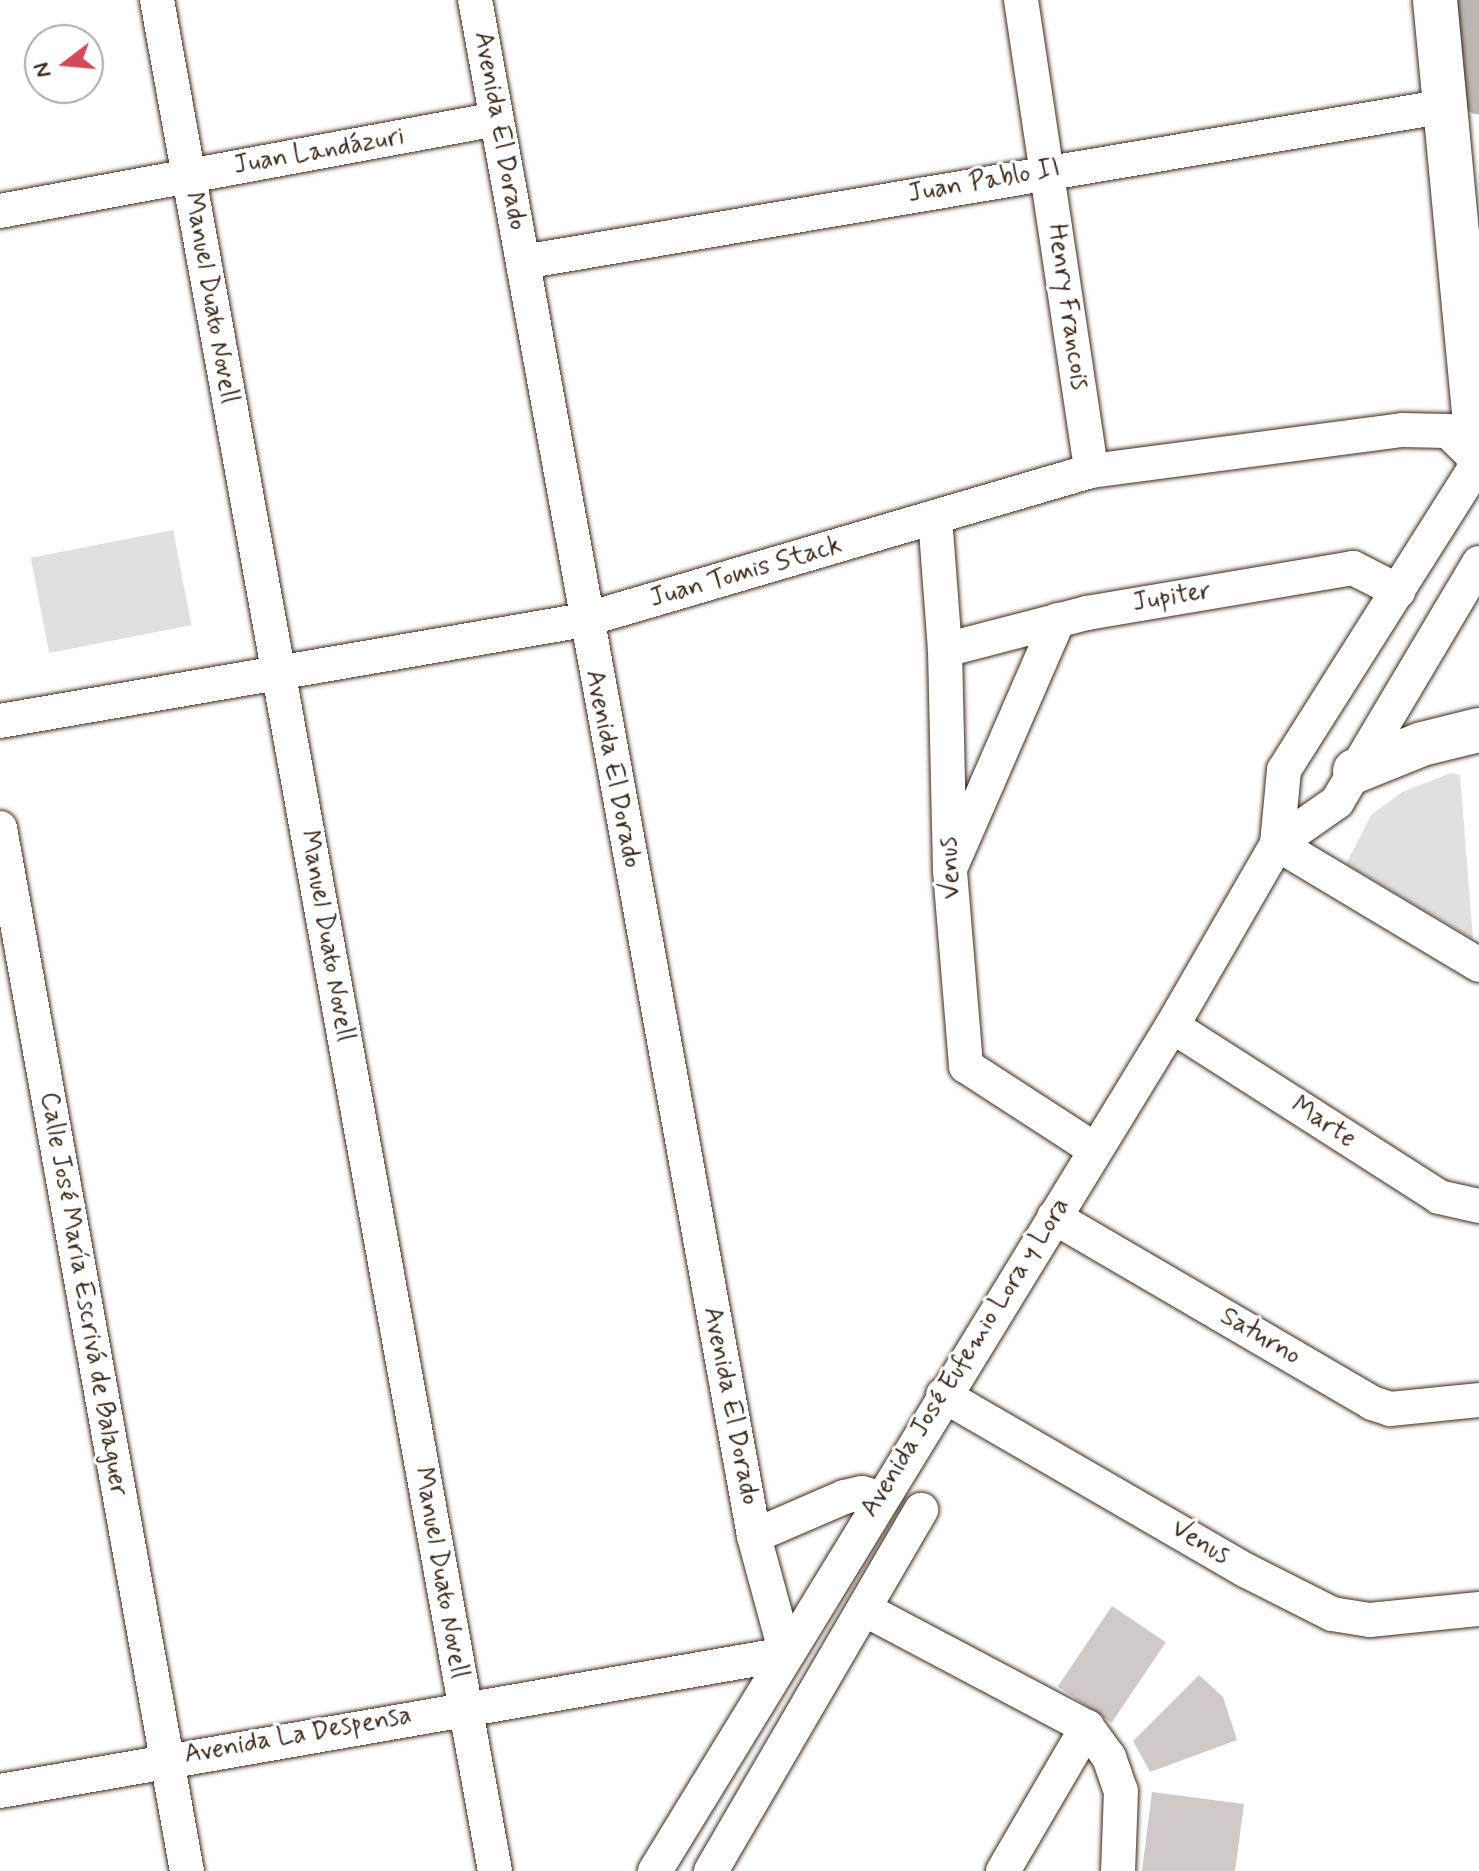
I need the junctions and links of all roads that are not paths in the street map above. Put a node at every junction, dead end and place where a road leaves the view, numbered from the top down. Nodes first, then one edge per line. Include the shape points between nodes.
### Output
1 (157, 0) edge
2 (475, 0) edge
3 (1021, 0) edge
4 (1435, 0) edge
5 (1446, 106) junction
6 (497, 119) junction
7 (1047, 171) junction
8 (188, 176) junction
9 (0, 211) edge
10 (523, 262) junction
11 (1479, 462) edge
12 (1091, 471) junction
13 (935, 517) junction
14 (1479, 563) edge
15 (1398, 591) junction
16 (584, 620) junction
17 (1058, 620) junction
18 (945, 650) junction
19 (278, 672) junction
20 (0, 721) edge
21 (1479, 730) edge
22 (1355, 771) junction
23 (0, 828) edge
24 (1277, 844) junction
25 (950, 871) junction
26 (1479, 965) edge
27 (1172, 1026) junction
28 (1094, 1149) junction
29 (1479, 1206) edge
30 (1054, 1217) junction
31 (943, 1395) junction
32 (1479, 1400) edge
33 (879, 1498) junction
34 (921, 1510) dead end
35 (754, 1536) junction
36 (864, 1609) junction
37 (1479, 1609) edge
38 (786, 1654) junction
39 (464, 1707) junction
40 (1087, 1727) junction
41 (166, 1759) junction
42 (0, 1791) edge
43 (187, 1871) edge
44 (495, 1871) edge
45 (655, 1871) edge
46 (711, 1871) edge
47 (1003, 1871) edge
48 (1118, 1871) edge

1 - 8 street, Manuel Duato Novell
2 - 6 street, Avenida El Dorado
3 - 7 street, Henry Francois
4 - 5 main road
5 - 7 street, Juan Pablo II
5 - 11 main road
6 - 8 street, Juan Landázuri
6 - 10 street, Avenida El Dorado
7 - 10 street, Juan Pablo II
7 - 12 street, Henry Francois
8 - 9 street, Juan Landázuri
8 - 19 street, Manuel Duato Novell
10 - 16 street, Avenida El Dorado
11 - 12 street, Juan Tomis Stack via 1448,431 1402,430
11 - 15 street, Avenida José Eufemio Lora y Lora
12 - 13 street, Juan Tomis Stack
13 - 16 street, Juan Tomis Stack
13 - 18 street, Venus
14 - 22 street, Avenida José Eufemio Lora y Lora
15 - 17 street, Jupiter via 1353,568
15 - 24 street, Avenida José Eufemio Lora y Lora via 1284,770
16 - 19 street, Juan Tomis Stack
16 - 35 street, Avenida El Dorado
17 - 18 street, Jupiter
17 - 25 street
18 - 25 street, Venus
19 - 20 street, Juan Tomis Stack
19 - 39 street, Manuel Duato Novell
21 - 22 main road via 1422,744
22 - 24 street, Avenida José Eufemio Lora y Lora via 1337,802
23 - 41 street, Calle José María Escrivá de Balaguer
24 - 26 street
24 - 27 street, Avenida José Eufemio Lora y Lora
25 - 28 street, Venus via 966,1066
27 - 28 street, Avenida José Eufemio Lora y Lora
27 - 29 street, Marte via 1439,1197
28 - 30 street, Avenida José Eufemio Lora y Lora
30 - 31 street, Avenida José Eufemio Lora y Lora
30 - 32 street, Saturno via 1372,1403 1390,1409
31 - 33 street, Avenida José Eufemio Lora y Lora
31 - 37 street, Venus via 1245,1570 1332,1614 1385,1620
33 - 35 street, Avenida El Dorado via 862,1493 844,1497
33 - 38 street, Avenida José Eufemio Lora y Lora
34 - 36 street
35 - 38 street, Avenida El Dorado
36 - 40 street
36 - 46 street
38 - 39 street, Avenida La Despensa
38 - 45 street, Avenida José Eufemio Lora y Lora
39 - 41 street, Avenida La Despensa
39 - 44 street, Manuel Duato Novell
40 - 47 street
40 - 48 street via 1109,1757 1121,1791
41 - 42 street, Avenida La Despensa
41 - 43 street, Calle José María Escrivá de Balaguer

